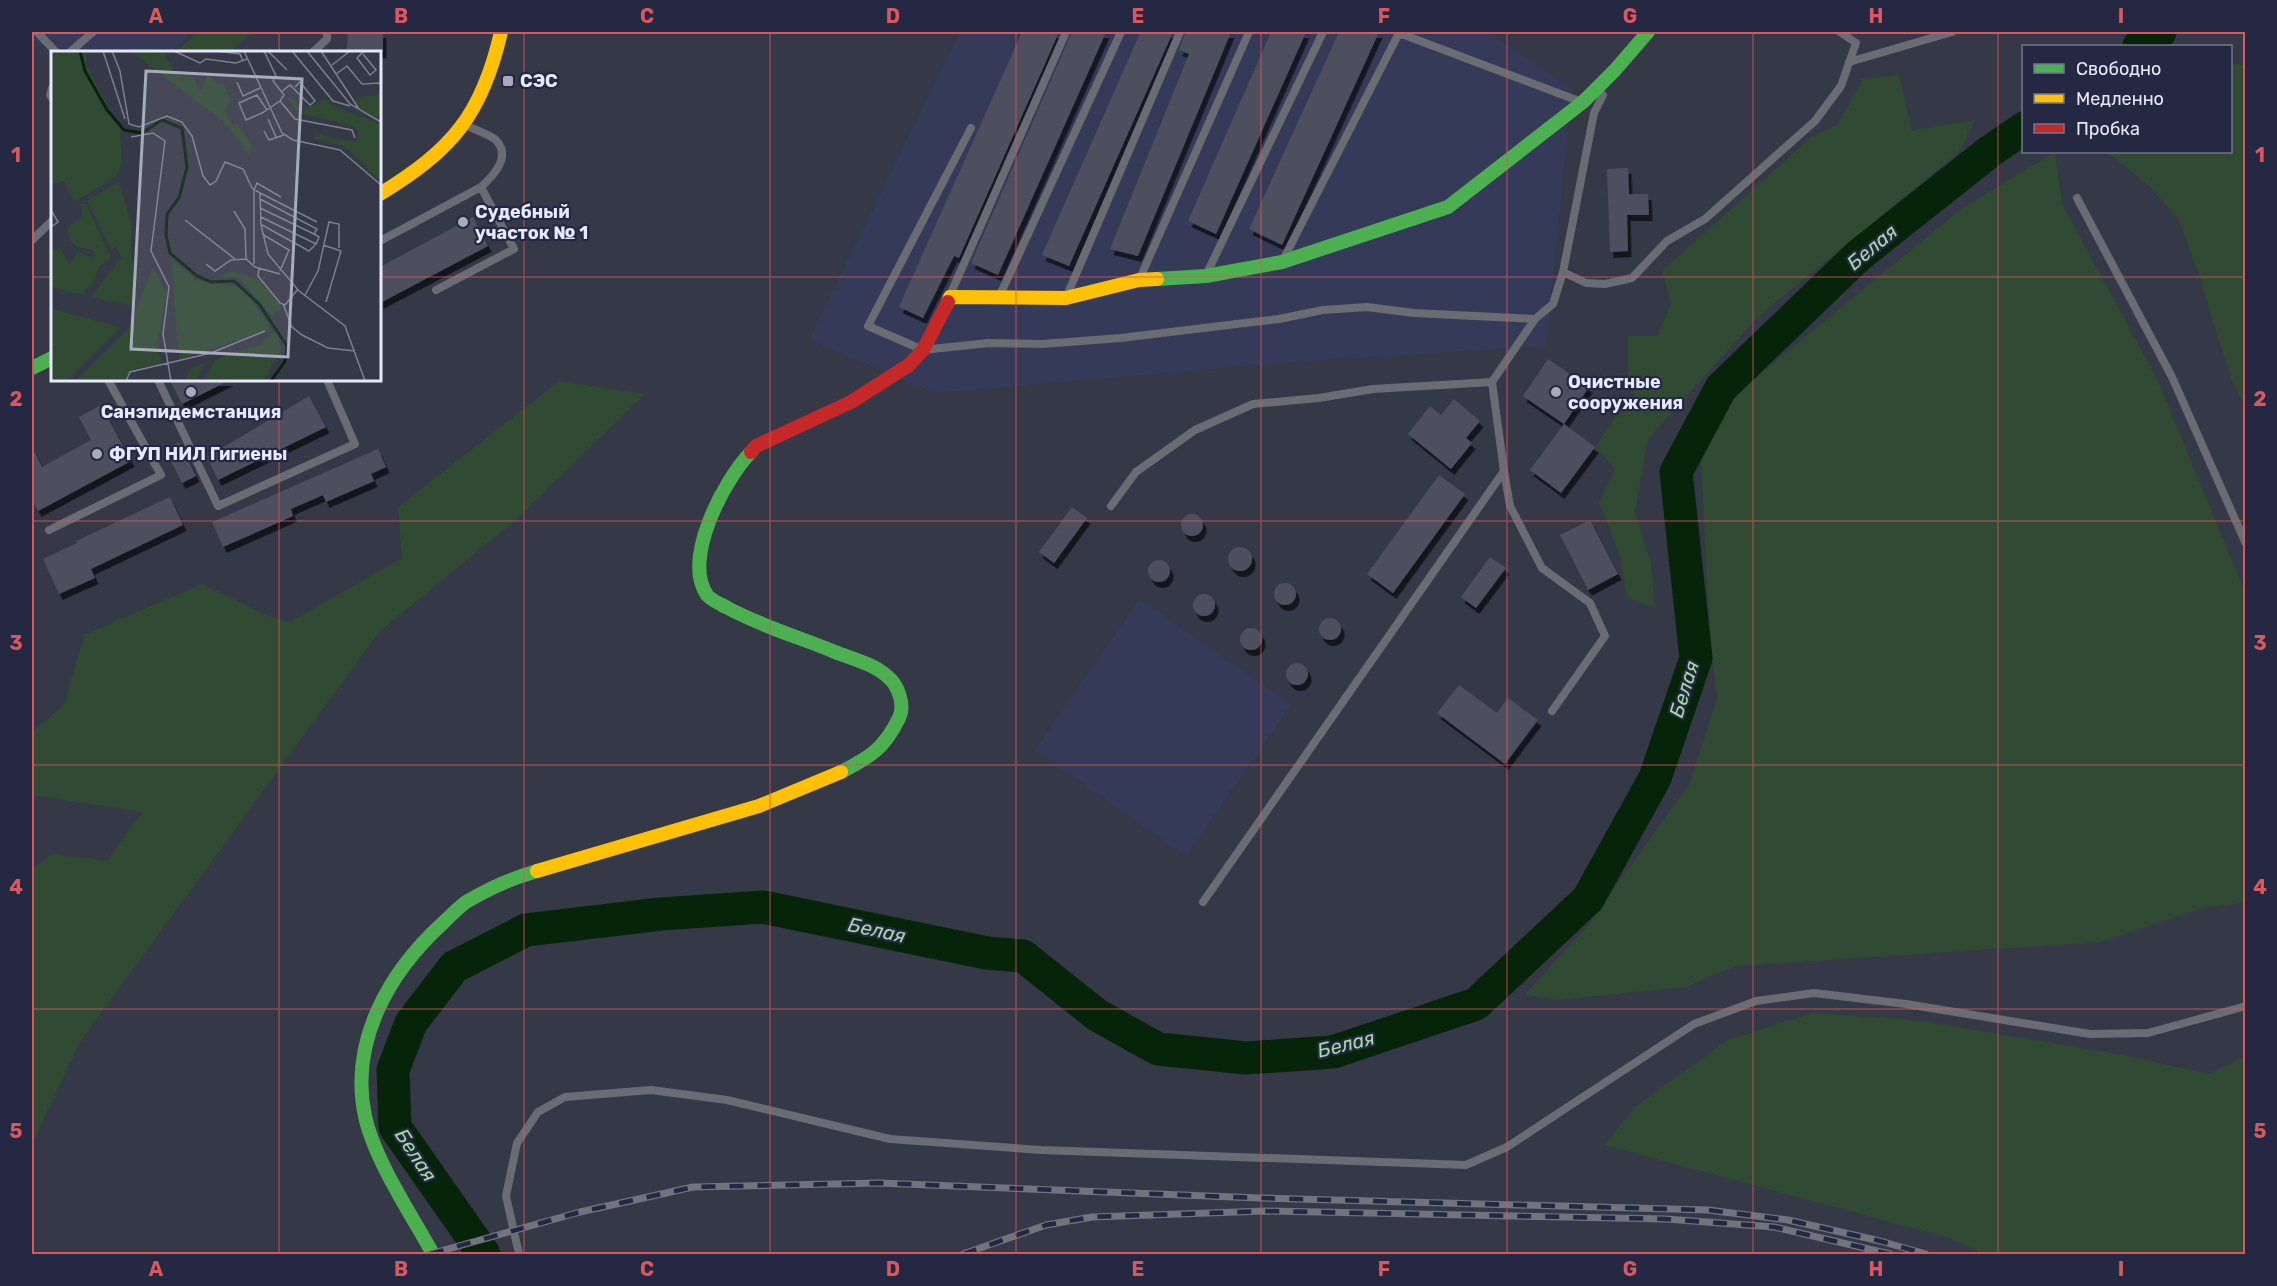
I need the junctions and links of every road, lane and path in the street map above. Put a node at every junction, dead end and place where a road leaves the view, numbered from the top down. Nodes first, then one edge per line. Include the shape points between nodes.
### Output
1 (37, 32) edge
2 (93, 32) edge
3 (327, 32) edge
4 (501, 32) edge
5 (1066, 32) edge
6 (1121, 32) edge
7 (1180, 32) edge
8 (1249, 32) edge
9 (1323, 32) edge
10 (1399, 32) edge
11 (1648, 32) edge
12 (1840, 32) edge
13 (1952, 32) edge
14 (55, 51) edge
15 (71, 51) edge
16 (314, 51) edge
17 (1849, 62) junction
18 (1615, 70) junction
19 (1583, 102) junction
20 (465, 125) junction
21 (971, 128) dead end
22 (481, 187) junction
23 (381, 193) edge
24 (2077, 198) dead end
25 (51, 222) edge
26 (32, 240) edge
27 (381, 240) edge
28 (1282, 262) junction
29 (1563, 272) junction
30 (1206, 276) junction
31 (1139, 280) junction
32 (436, 290) dead end
33 (950, 297) junction
34 (998, 298) junction
35 (1066, 298) junction
36 (1535, 319) junction
37 (923, 350) junction
38 (51, 359) edge
39 (32, 369) edge
40 (109, 381) edge
41 (158, 381) edge
42 (327, 381) edge
43 (1492, 382) junction
44 (1504, 471) junction
45 (1111, 506) dead end
46 (49, 530) dead end
47 (2246, 543) edge
48 (1552, 711) dead end
49 (1203, 902) dead end
50 (2246, 1006) edge
51 (432, 1254) edge
52 (519, 1254) edge

1 - 14 lane
2 - 15 lane
3 - 16 lane via 327,39
4 - 20 street via 490,77
5 - 33 lane
6 - 34 lane
7 - 35 lane
8 - 31 lane
9 - 30 lane
10 - 19 lane
10 - 28 lane
11 - 18 street
12 - 17 lane via 1856,43
13 - 17 lane
17 - 29 lane via 1841,86 1815,121 1705,219 1667,241 1632,278 1605,284 1586,283
18 - 19 street
18 - 29 lane via 1594,113
19 - 28 street via 1448,207
20 - 22 lane via 496,140 501,151 496,174
20 - 23 street via 429,163
21 - 37 lane via 868,326
22 - 27 lane
22 - 32 lane via 514,249
24 - 47 lane via 2172,377
25 - 26 lane
28 - 30 street
29 - 36 lane via 1553,304
30 - 31 street
31 - 35 street
33 - 34 street
33 - 37 street
34 - 35 street
36 - 37 lane via 1367,307 1121,338 1042,344 988,343
36 - 43 lane
37 - 51 street via 909,365 851,402 756,446 726,487 710,518 700,551 698,576 708,597 739,614 867,664 890,678 901,699 901,714 892,733 872,756 759,806 513,878 465,903 436,928 400,969 375,1014 363,1055 360,1090 365,1118 374,1146
38 - 39 street
40 - 46 lane via 161,475
41 - 42 lane via 218,506 355,444
43 - 44 lane
43 - 45 lane via 1373,389 1253,404 1196,430 1136,471
44 - 48 lane via 1510,506 1542,568 1590,603 1605,636
44 - 49 lane
50 - 52 lane via 2148,1032 2090,1034 1814,993 1756,1001 1694,1024 1507,1146 1466,1165 1041,1150 890,1139 727,1100 651,1090 565,1097 538,1112 517,1143 506,1196

